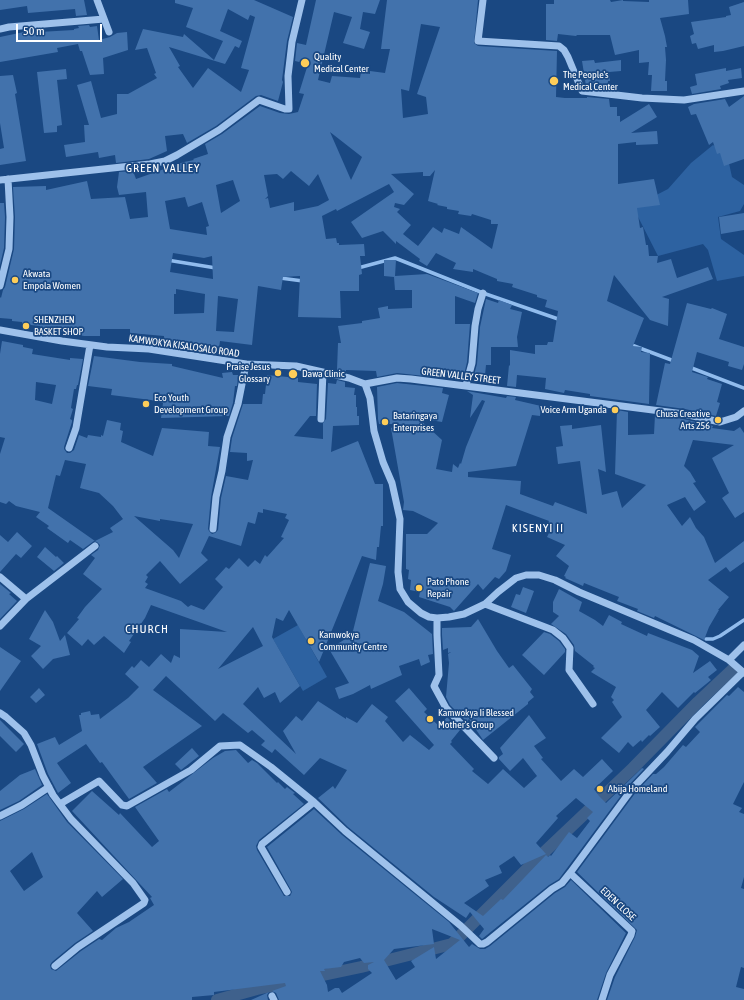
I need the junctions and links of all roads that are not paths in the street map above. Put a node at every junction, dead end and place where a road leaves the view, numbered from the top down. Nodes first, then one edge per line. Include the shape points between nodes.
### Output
1 (97, 0) edge
2 (302, 0) edge
3 (483, 0) edge
4 (104, 19) junction
5 (0, 29) edge
6 (109, 32) dead end
7 (744, 91) edge
8 (8, 179) junction
9 (0, 180) edge
10 (0, 286) edge
11 (483, 293) dead end
12 (0, 330) edge
13 (90, 345) junction
14 (246, 364) junction
15 (323, 372) junction
16 (365, 384) junction
17 (466, 385) junction
18 (744, 412) edge
19 (320, 419) dead end
20 (69, 448) dead end
21 (212, 529) dead end
22 (95, 546) dead end
23 (0, 577) edge
24 (26, 599) junction
25 (485, 604) junction
26 (437, 618) junction
27 (0, 626) edge
28 (744, 645) edge
29 (729, 660) junction
30 (743, 673) edge
31 (593, 704) dead end
32 (0, 714) edge
33 (494, 758) dead end
34 (49, 787) junction
35 (314, 802) junction
36 (60, 804) junction
37 (0, 816) edge
38 (570, 873) junction
39 (287, 892) dead end
40 (55, 966) dead end
41 (602, 1000) edge

1 - 4 street
2 - 8 street via 291,48 288,76 289,109 259,100 219,130 166,161
3 - 7 street via 478,41 559,46 568,57 582,91 684,100
4 - 5 street via 8,26
4 - 6 street
8 - 9 street
8 - 10 street via 9,249
11 - 17 street via 478,309 472,363
12 - 13 street, KAMWOKYA KISALOSALO ROAD
13 - 14 street, KAMWOKYA KISALOSALO ROAD via 149,349
13 - 20 street via 76,428
14 - 15 street, KAMWOKYA KISALOSALO ROAD via 296,366
14 - 21 street via 238,404 227,437
15 - 16 street, KAMWOKYA KISALOSALO ROAD
15 - 19 street
16 - 17 street, GREEN VALLEY STREET via 397,378
16 - 26 street via 370,398 374,431 392,483 400,519 400,589 408,602 421,613
17 - 18 street, GREEN VALLEY STREET via 684,414 720,422
22 - 24 street
23 - 24 street
24 - 27 street
25 - 26 street via 464,614
25 - 29 street via 516,578 538,575 694,640
25 - 31 street via 553,630 563,638 570,648 569,670
26 - 33 street via 439,675 434,686 446,708
28 - 29 street
29 - 30 street
30 - 38 street via 695,719 632,789
32 - 34 street via 24,733
34 - 36 street
34 - 37 street
35 - 36 street via 240,744 220,746 191,770 127,806 122,805 99,781
35 - 38 street via 480,944 487,942
35 - 39 street via 261,847
36 - 40 street via 71,819 133,883 145,900
38 - 41 street, EDEN CLOSE via 632,930 610,974

